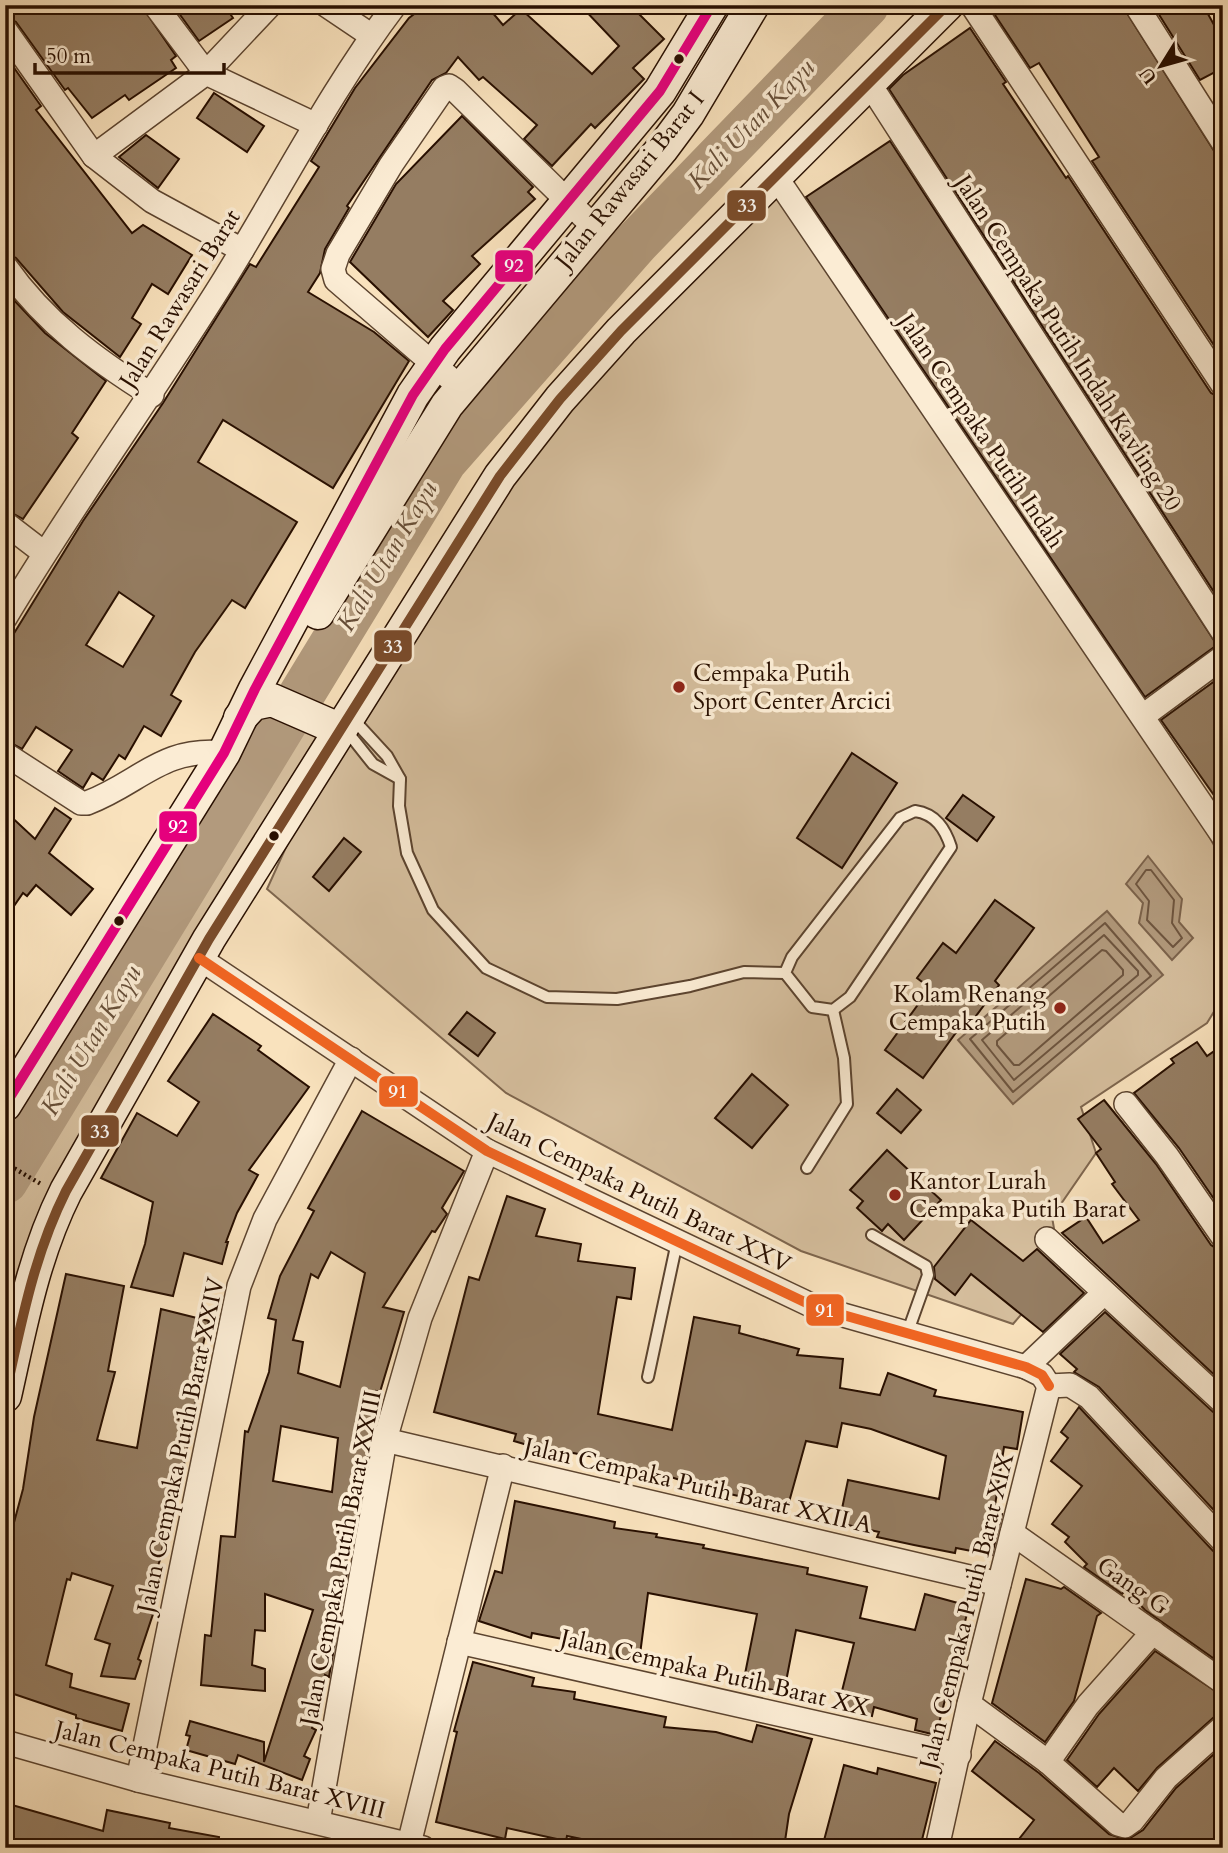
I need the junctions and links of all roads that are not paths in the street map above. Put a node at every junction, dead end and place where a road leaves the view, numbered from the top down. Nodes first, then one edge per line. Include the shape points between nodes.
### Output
1 (155, 5) edge
2 (270, 5) edge
3 (326, 5) edge
4 (395, 5) edge
5 (712, 5) edge
6 (753, 5) edge
7 (947, 5) edge
8 (972, 5) edge
9 (1136, 5) edge
10 (5, 30) edge
11 (372, 36) junction
12 (206, 73) junction
13 (869, 83) junction
14 (316, 125) junction
15 (1223, 142) edge
16 (94, 156) junction
17 (776, 177) junction
18 (566, 203) junction
19 (595, 228) junction
20 (243, 250) junction
21 (5, 266) edge
22 (434, 364) junction
23 (1223, 385) edge
24 (460, 387) junction
25 (152, 395) junction
26 (5, 523) edge
27 (351, 535) junction
28 (44, 553) junction
29 (5, 618) edge
30 (1223, 632) edge
31 (1223, 657) edge
32 (278, 702) junction
33 (1143, 716) junction
34 (240, 718) junction
35 (341, 724) junction
36 (224, 753) junction
37 (5, 754) edge
38 (1182, 777) junction
39 (1223, 836) edge
40 (1223, 856) edge
41 (199, 958) junction
42 (785, 973) junction
43 (833, 1010) junction
44 (351, 1059) junction
45 (1126, 1104) dead end
46 (5, 1105) edge
47 (487, 1151) junction
48 (807, 1168) dead end
49 (872, 1235) dead end
50 (1223, 1237) edge
51 (1047, 1239) dead end
52 (677, 1242) junction
53 (1103, 1294) junction
54 (907, 1334) junction
55 (1026, 1367) junction
56 (648, 1377) dead end
57 (1049, 1386) junction
58 (5, 1396) edge
59 (1223, 1402) edge
60 (386, 1440) junction
61 (503, 1466) junction
62 (1012, 1533) junction
63 (1223, 1541) edge
64 (999, 1584) junction
65 (1153, 1632) junction
66 (459, 1642) junction
67 (1223, 1682) edge
68 (969, 1704) junction
69 (1223, 1727) edge
70 (5, 1742) edge
71 (959, 1755) junction
72 (1048, 1762) junction
73 (138, 1780) junction
74 (318, 1822) junction
75 (416, 1846) edge
76 (937, 1848) edge

1 - 12 street
2 - 12 street
3 - 11 street
4 - 11 street, Jalan Rawasari Barat
5 - 18 street, Jalan Rawasari Barat I via 660,91
6 - 19 street, Jalan Rawasari Barat I via 688,114
7 - 13 street
8 - 23 street
9 - 15 street
10 - 16 street
11 - 14 street, Jalan Rawasari Barat
12 - 14 street
12 - 16 street
13 - 17 street
13 - 30 street, Jalan Cempaka Putih Indah Kavling 20
14 - 20 street, Jalan Rawasari Barat
16 - 20 street via 152,201
17 - 33 street, Jalan Cempaka Putih Indah
17 - 35 street via 621,331 560,399 500,476
18 - 19 street
18 - 22 street, Jalan Rawasari Barat I
18 - 22 street via 455,89 444,88 391,165 333,269 336,280
19 - 24 street, Jalan Rawasari Barat I
20 - 25 street, Jalan Rawasari Barat
21 - 25 street via 77,346
22 - 24 street
22 - 27 street, Jalan Rawasari Barat I via 413,395
24 - 27 street, Jalan Rawasari Barat I
25 - 28 street, Jalan Rawasari Barat
26 - 28 street
27 - 32 street, Jalan Rawasari Barat I via 276,680
27 - 34 street, Jalan Rawasari Barat I
28 - 29 street, Jalan Rawasari Barat
31 - 33 street
32 - 34 street via 253,704
32 - 35 street
33 - 38 street, Jalan Cempaka Putih Indah
34 - 36 street, Jalan Rawasari Barat I
35 - 41 street
35 - 42 lane via 387,756 400,779 398,806 407,853 433,910 486,968 547,997 617,999 744,972
36 - 37 street via 199,751 170,758 87,803
36 - 46 street, Jalan Rawasari Barat I
38 - 39 street, Jalan Cempaka Putih Indah
38 - 40 street via 1179,786 1195,820
41 - 44 street, Jalan Cempaka Putih Barat XXV
41 - 58 street via 53,1216 29,1284
42 - 43 lane via 812,1007
42 - 43 lane via 792,957 900,818 908,812 923,812 944,827 951,847 849,997
43 - 48 lane via 844,1058 847,1104
44 - 47 street, Jalan Cempaka Putih Barat XXV
44 - 73 street, Jalan Cempaka Putih Barat XXIV via 265,1219 239,1286
45 - 50 street
47 - 52 street, Jalan Cempaka Putih Barat XXV
47 - 60 street, Jalan Cempaka Putih Barat XXIII via 420,1318
49 - 54 lane via 926,1266 928,1275
51 - 53 street
52 - 54 street, Jalan Cempaka Putih Barat XXV via 815,1307
52 - 56 lane
53 - 55 street
53 - 59 street
54 - 55 street, Jalan Cempaka Putih Barat XXV
55 - 57 street, Jalan Cempaka Putih Barat XXV via 1042,1375
57 - 62 street, Jalan Cempaka Putih Barat XIX
57 - 63 street via 1070,1385 1089,1397
60 - 61 street, Jalan Cempaka Putih Barat XXII A
60 - 74 street, Jalan Cempaka Putih Barat XXIII
61 - 64 street, Jalan Cempaka Putih Barat XXII A
61 - 66 street
62 - 64 street, Jalan Cempaka Putih Barat XIX
62 - 65 street, Gang G
64 - 68 street, Jalan Cempaka Putih Barat XIX
65 - 67 street, Gang G
65 - 72 street via 1088,1705
66 - 71 street, Jalan Cempaka Putih Barat XX
66 - 75 street
68 - 71 street, Jalan Cempaka Putih Barat XIX
68 - 72 street
69 - 72 street via 1166,1778 1125,1826
70 - 73 street, Jalan Cempaka Putih Barat XVIII
71 - 76 street, Jalan Cempaka Putih Barat XIX
73 - 74 street, Jalan Cempaka Putih Barat XVIII
74 - 75 street, Jalan Cempaka Putih Barat XVIII

